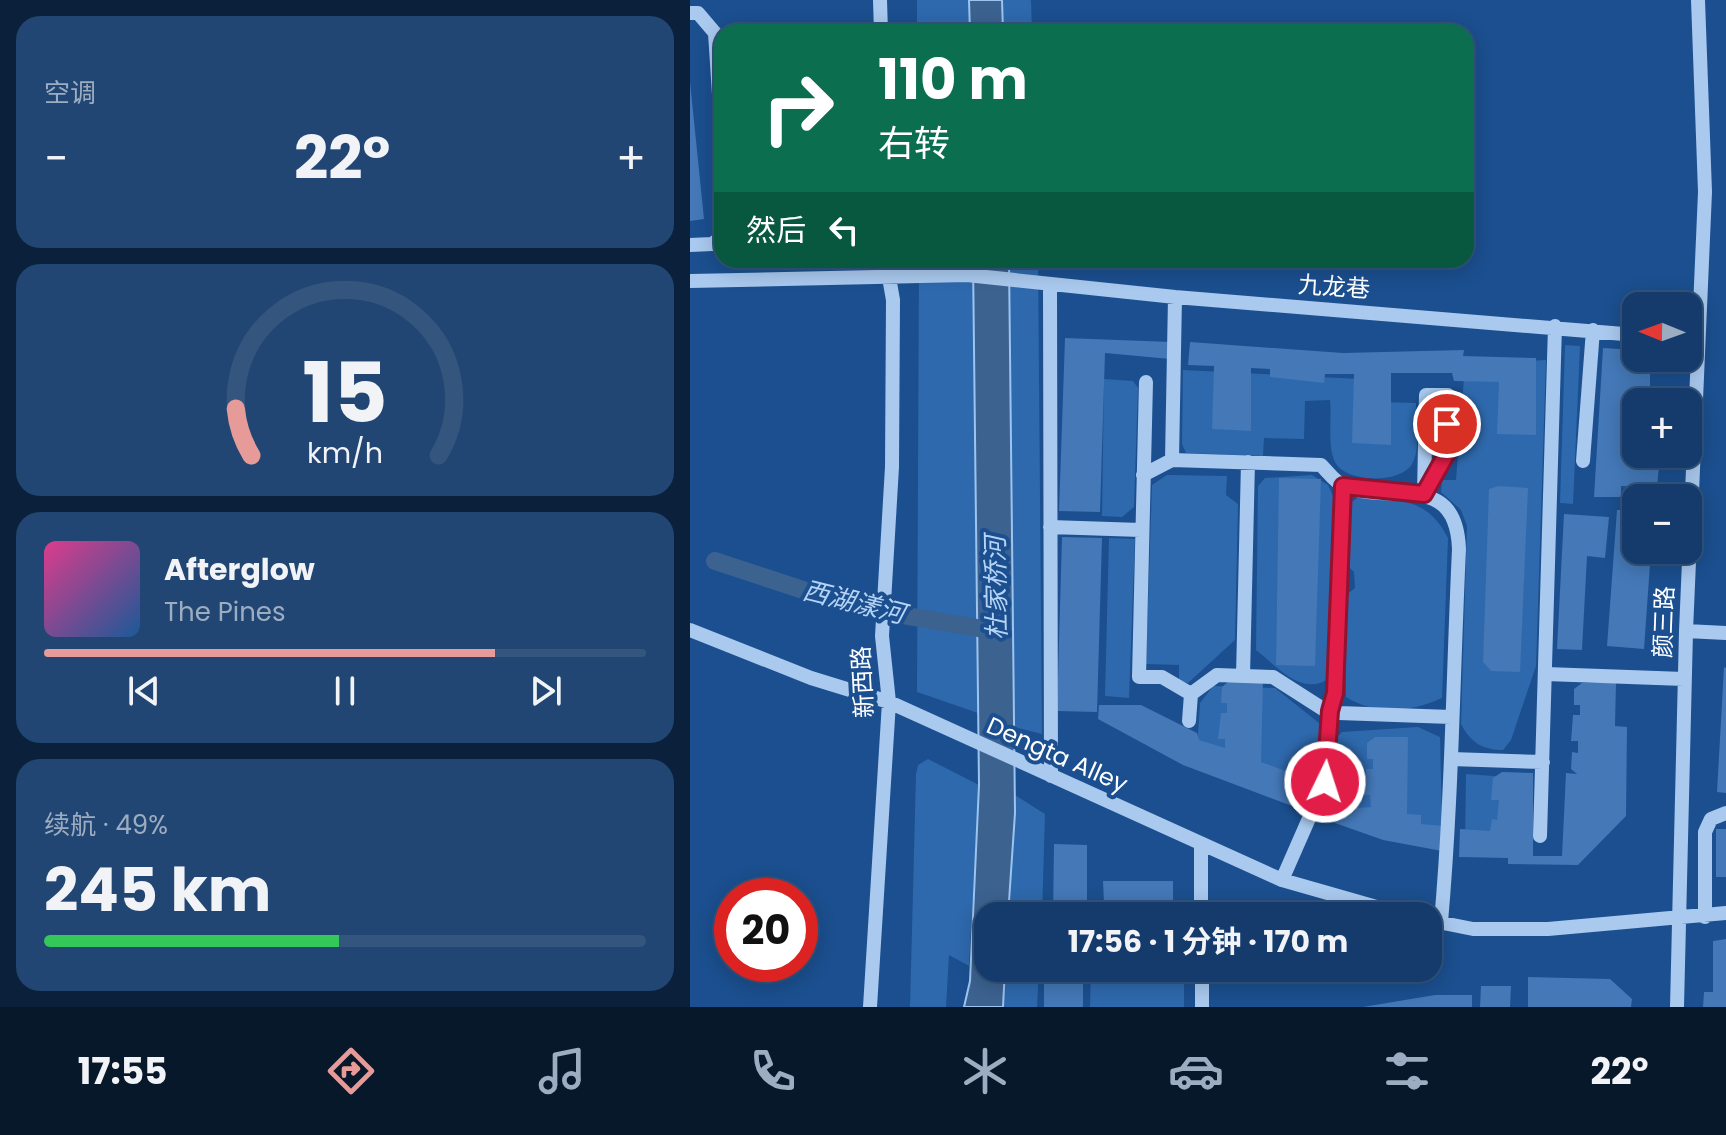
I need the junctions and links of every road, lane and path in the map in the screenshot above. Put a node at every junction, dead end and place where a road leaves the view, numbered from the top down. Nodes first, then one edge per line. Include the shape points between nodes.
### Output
1 (880, 0) edge
2 (1698, 0) edge
3 (690, 13) edge
4 (881, 24) edge
5 (714, 32) edge
6 (714, 243) edge
7 (690, 245) edge
8 (886, 268) edge
9 (690, 281) edge
10 (1050, 286) junction
11 (1697, 292) edge
12 (1175, 297) junction
13 (1555, 326) junction
14 (1593, 330) junction
15 (1622, 333) edge
16 (1692, 372) edge
17 (1146, 382) dead end
18 (1145, 415) junction
19 (1173, 416) junction
20 (1172, 460) junction
21 (1583, 461) dead end
22 (1248, 462) junction
23 (1143, 475) junction
24 (1343, 486) junction
25 (1424, 494) junction
26 (1050, 527) junction
27 (1141, 530) junction
28 (690, 630) edge
29 (1686, 631) junction
30 (1726, 633) edge
31 (1546, 674) junction
32 (1243, 676) junction
33 (1684, 679) junction
34 (1191, 694) junction
35 (889, 702) junction
36 (1330, 711) junction
37 (1451, 717) junction
38 (1189, 721) dead end
39 (1451, 759) junction
40 (1543, 762) junction
41 (1051, 776) junction
42 (1726, 813) edge
43 (1540, 836) dead end
44 (1201, 844) junction
45 (1282, 880) junction
46 (1201, 902) edge
47 (1359, 902) edge
48 (1437, 902) edge
49 (1726, 913) edge
50 (1705, 917) junction
51 (1679, 919) junction
52 (1442, 923) edge
53 (1202, 982) edge
54 (870, 1007) edge
55 (1202, 1007) edge
56 (1677, 1007) edge

1 - 4 street
2 - 11 street, 颜三路 via 1705,192
3 - 5 street via 698,13
6 - 7 street
8 - 9 street, 九龙巷
8 - 10 street, 九龙巷
8 - 35 street, 新西路 via 893,300 892,467 882,636
10 - 12 street, 九龙巷
10 - 26 street
12 - 13 street, 九龙巷
12 - 19 street
13 - 14 street, 九龙巷
13 - 31 street
14 - 15 street, 九龙巷
14 - 21 street
16 - 29 street, 颜三路
17 - 18 street
18 - 19 street
18 - 23 street
19 - 20 street
20 - 22 street
20 - 23 street
22 - 24 street via 1321,465
22 - 32 street
23 - 27 street
24 - 25 street
24 - 36 street
25 - 25 street via 1426,395 1448,395 1447,453
25 - 37 street via 1442,506 1459,534
26 - 27 street
26 - 41 street
27 - 34 street via 1139,677 1162,677
28 - 35 street, Dengta Alley
29 - 30 street
29 - 33 street, 颜三路
31 - 33 street
31 - 40 street
32 - 34 street via 1217,675
32 - 36 street via 1273,677
33 - 51 street, 颜三路
34 - 38 street
35 - 41 street, Dengta Alley
35 - 54 street, 新西路
36 - 37 street
36 - 45 street via 1325,782
37 - 39 street
39 - 40 street
39 - 48 street via 1451,811
40 - 43 street
41 - 44 street, Dengta Alley
42 - 50 street via 1711,819 1705,832
44 - 45 street, Dengta Alley
44 - 46 street
45 - 47 street, Dengta Alley
49 - 50 street
50 - 51 street
51 - 52 street via 1548,929 1473,929
51 - 56 street, 颜三路
53 - 55 street

